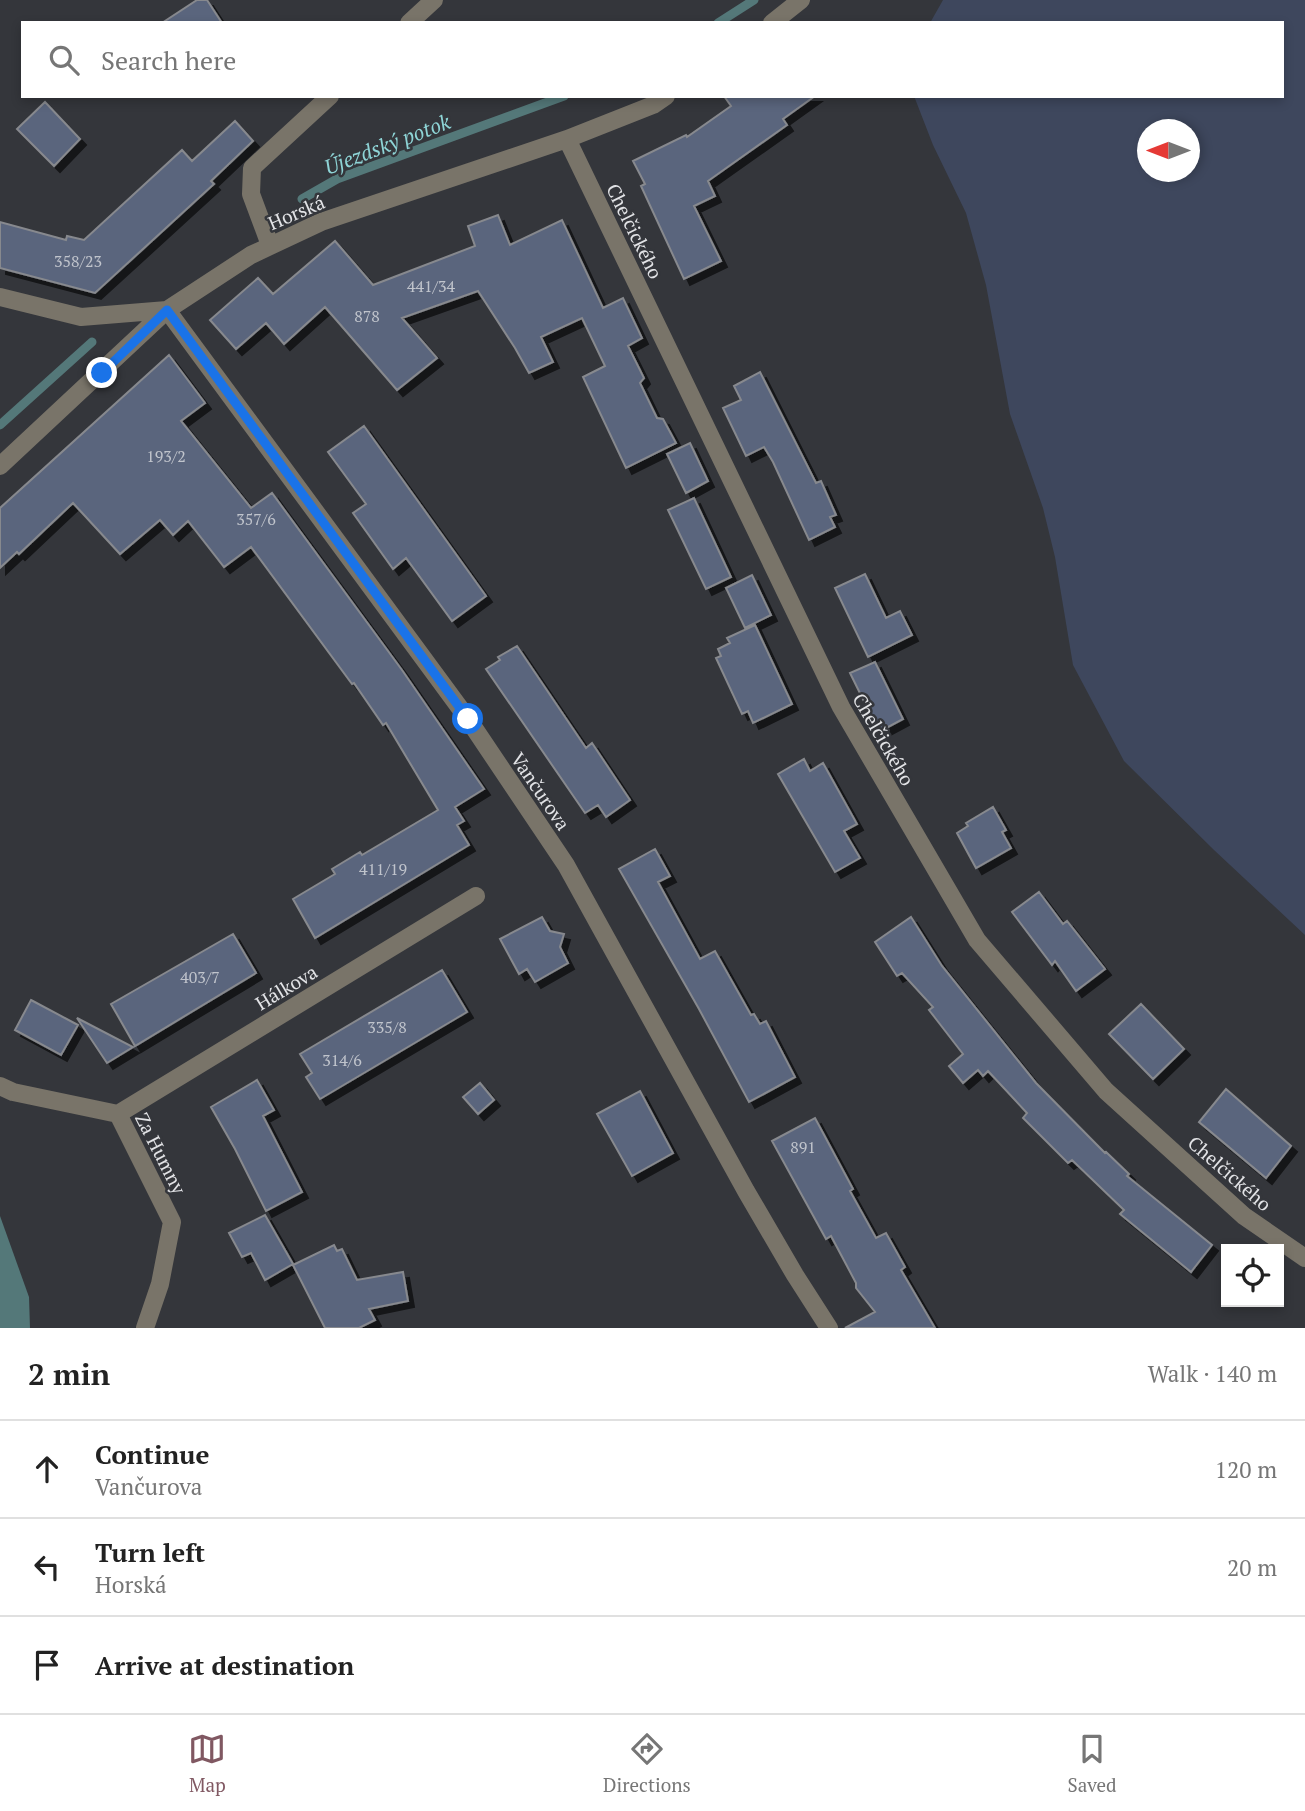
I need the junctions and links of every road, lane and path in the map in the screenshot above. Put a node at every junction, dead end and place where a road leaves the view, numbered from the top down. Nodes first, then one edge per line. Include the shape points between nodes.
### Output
1 (434, 0) edge
2 (801, 0) edge
3 (411, 21) edge
4 (775, 21) edge
5 (328, 98) edge
6 (663, 98) edge
7 (568, 139) junction
8 (270, 245) junction
9 (0, 297) edge
10 (167, 310) junction
11 (0, 466) edge
12 (476, 896) dead end
13 (0, 1086) edge
14 (118, 1114) junction
15 (1305, 1258) edge
16 (145, 1328) edge
17 (829, 1328) edge

1 - 3 street
2 - 4 street
5 - 8 street via 253,168 251,194
6 - 7 street, Horská
7 - 8 street, Horská via 321,222
7 - 15 street, Chelčického via 841,707 976,940 1106,1091 1244,1216
8 - 10 street, Horská
9 - 10 street via 81,317
10 - 11 street, Horská
10 - 17 street, Vančurova via 468,719 566,865 753,1203
12 - 14 street, Hálkova
13 - 14 street, Za Humny
14 - 16 street, Za Humny via 172,1222 160,1284

